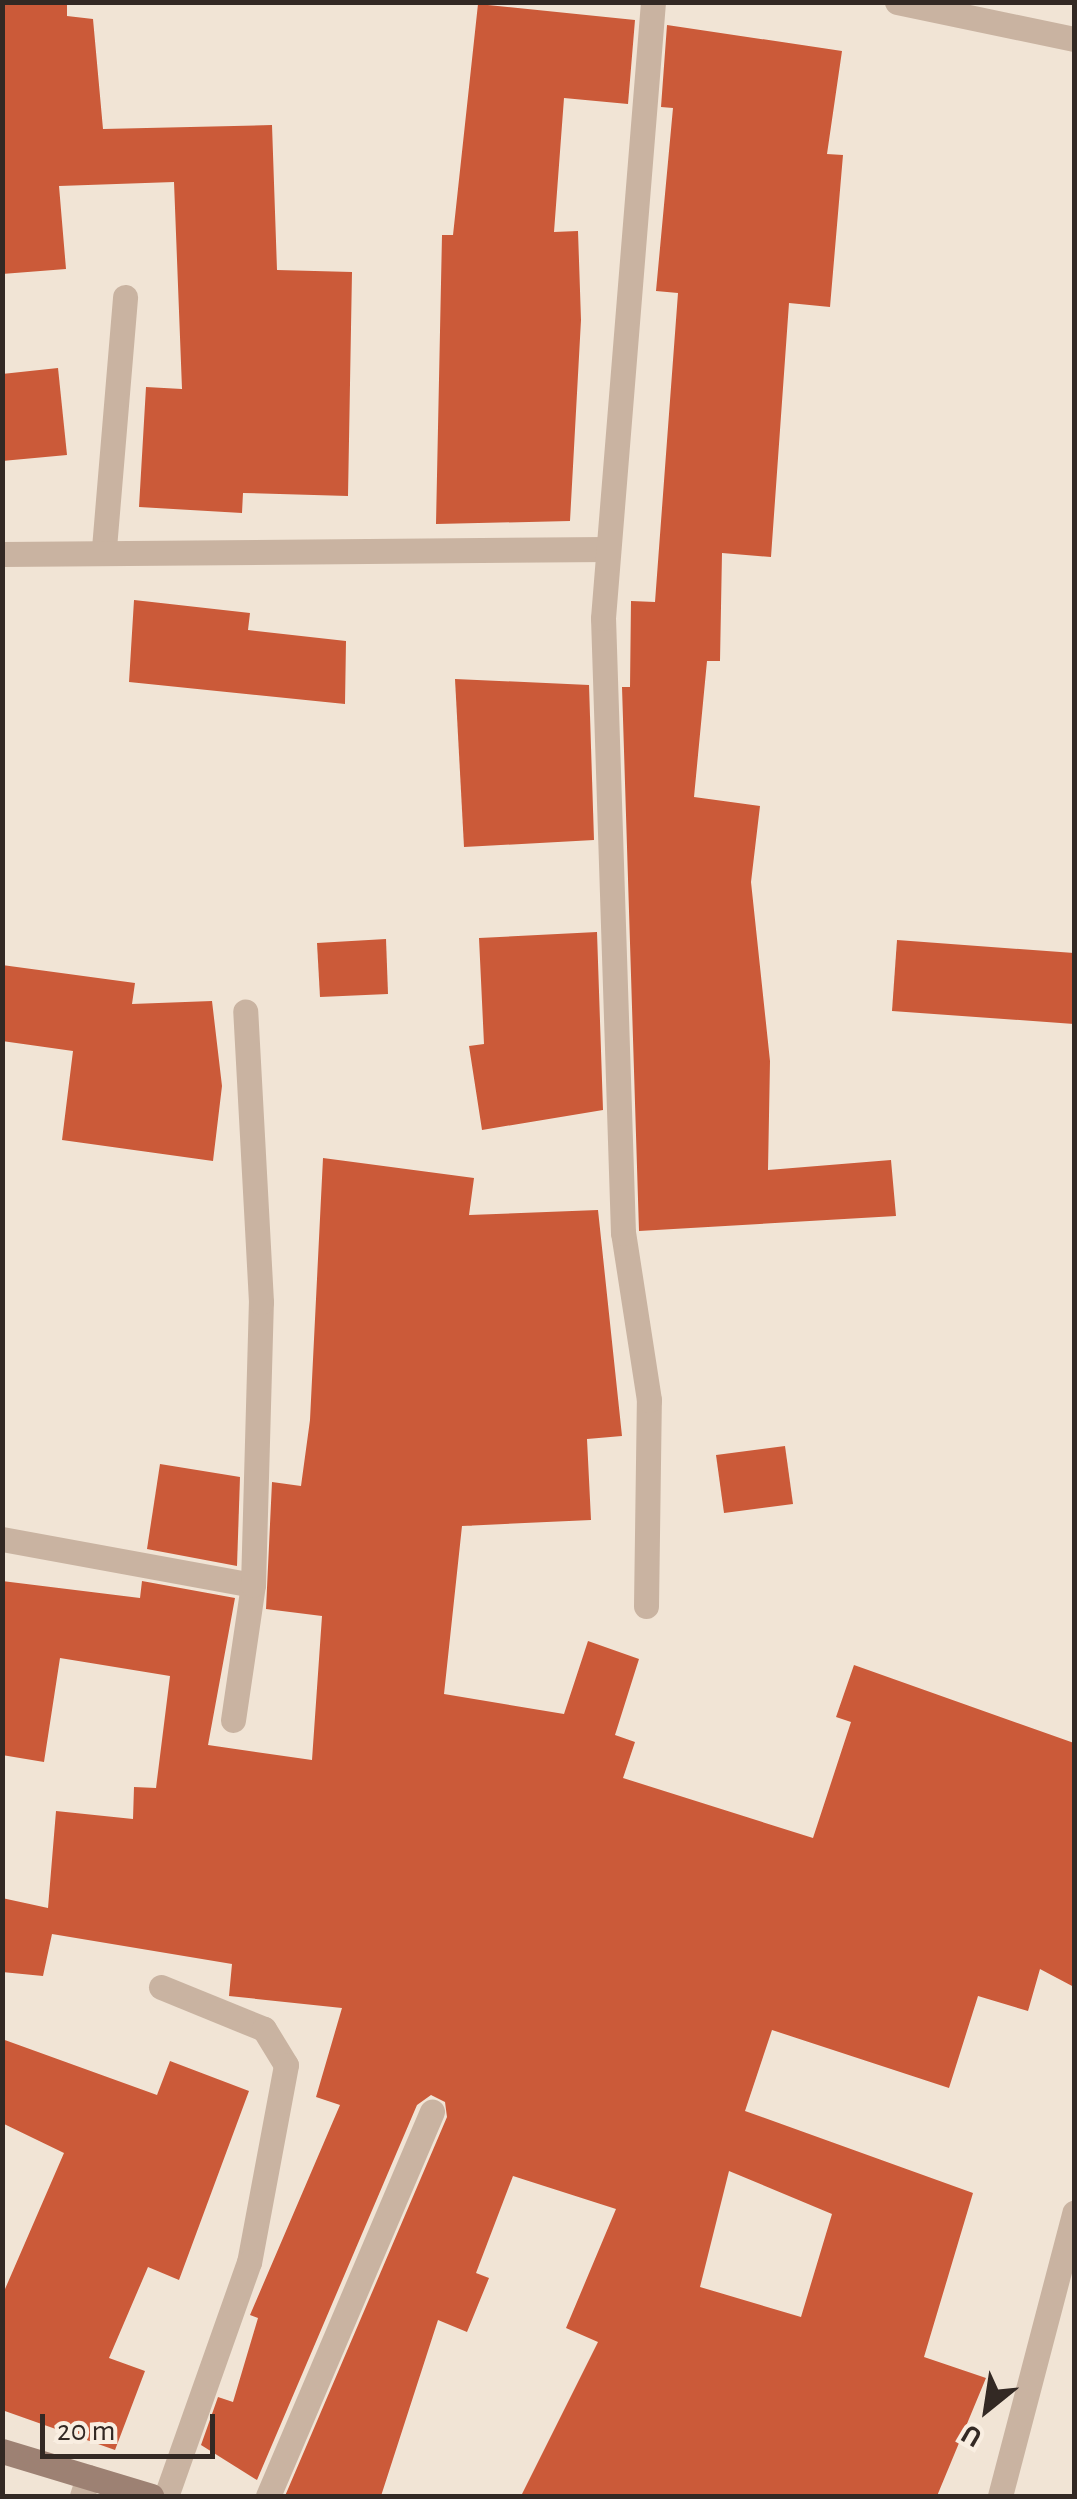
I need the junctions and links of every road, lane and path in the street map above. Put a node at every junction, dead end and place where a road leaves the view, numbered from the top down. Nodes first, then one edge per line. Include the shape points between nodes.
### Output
1 (653, 2) edge
2 (898, 2) edge
3 (924, 5) edge
4 (1074, 40) edge
5 (125, 297) dead end
6 (104, 548) junction
7 (608, 549) junction
8 (2, 554) edge
9 (245, 1012) dead end
10 (2, 1539) edge
11 (253, 1585) junction
12 (646, 1606) dead end
13 (232, 1720) dead end
14 (161, 1986) dead end
15 (432, 2111) dead end
16 (1074, 2212) edge
17 (2, 2451) edge
18 (85, 2487) edge
19 (152, 2496) edge
20 (166, 2496) edge
21 (268, 2496) edge
22 (1000, 2496) edge

1 - 7 street
2 - 3 street
3 - 4 street
5 - 6 street
6 - 7 street
6 - 8 street
7 - 12 street via 604,760 623,1233 649,1400
9 - 11 street via 261,1302
10 - 11 street
11 - 13 street
14 - 20 street via 264,2029 286,2065 258,2231
15 - 21 street
16 - 22 street
17 - 18 main road
18 - 19 main road

